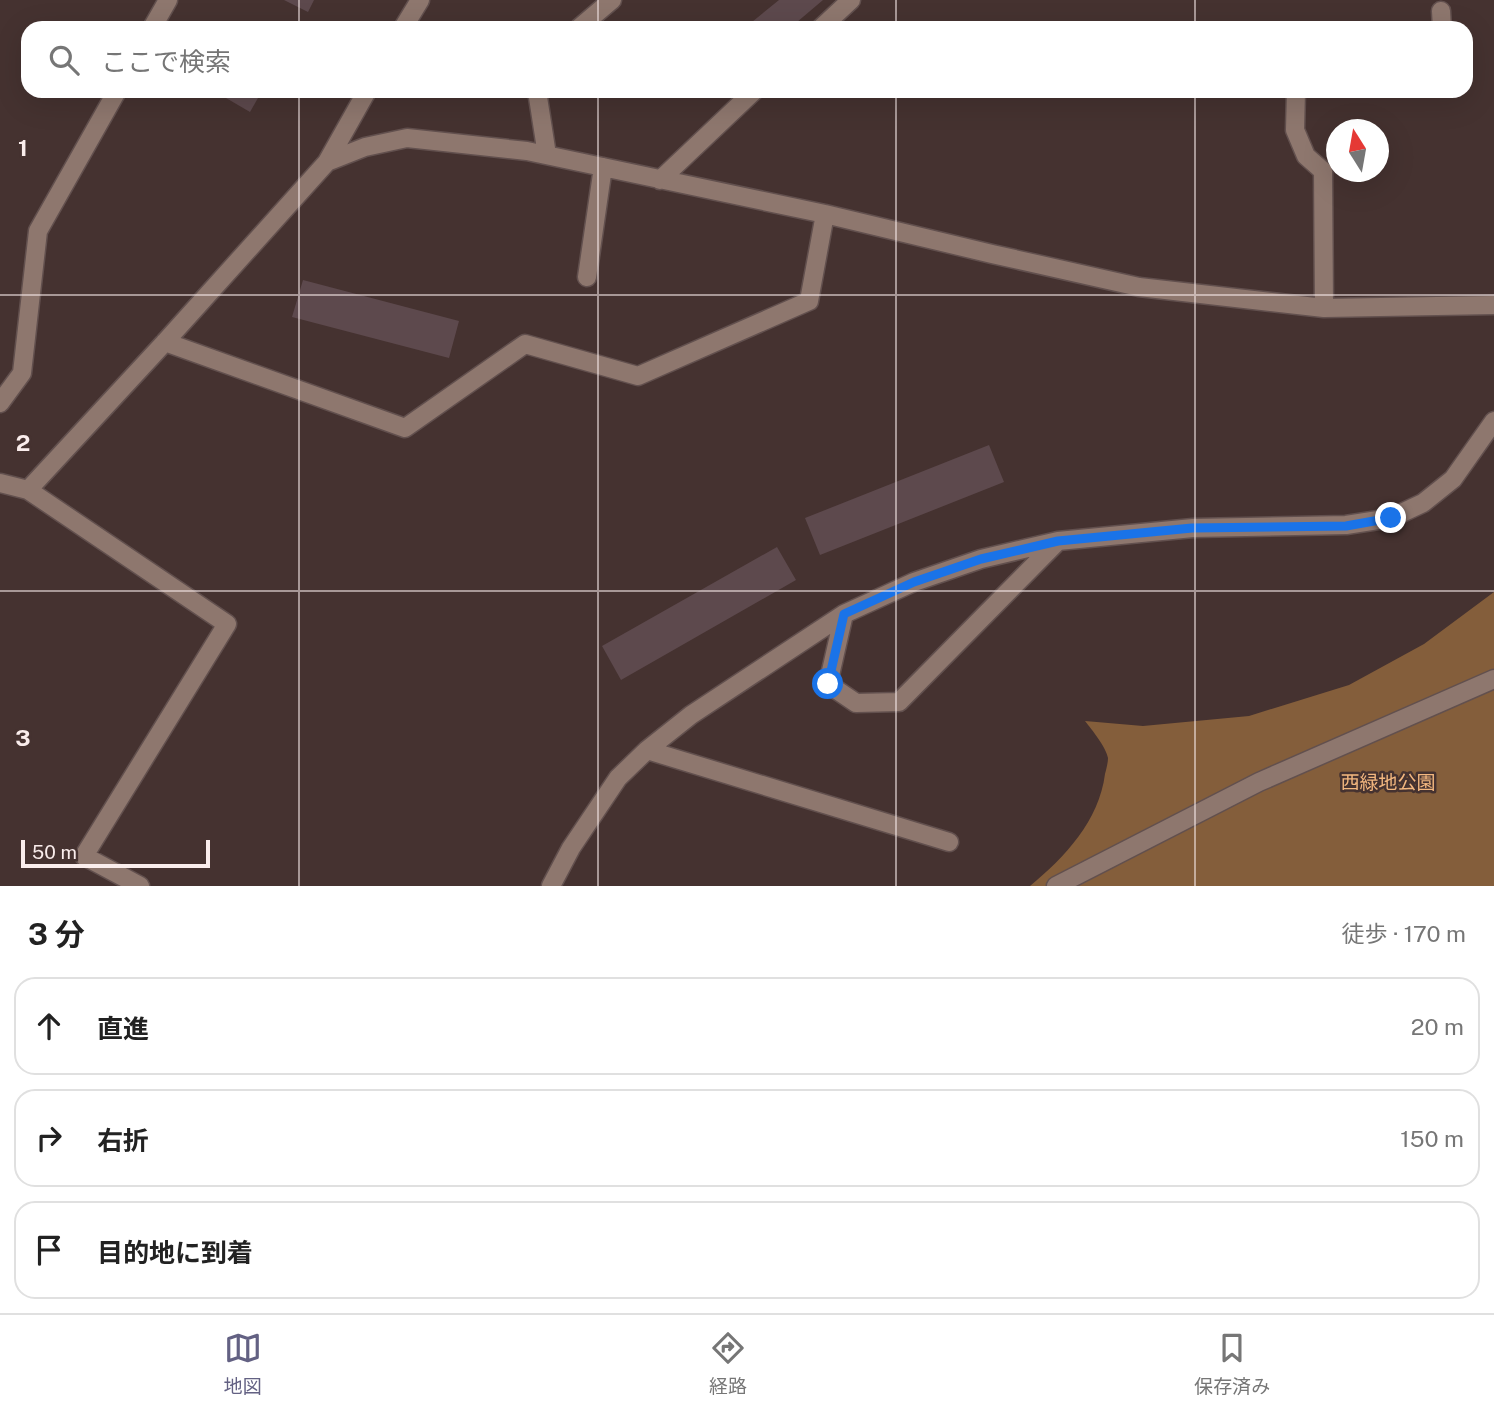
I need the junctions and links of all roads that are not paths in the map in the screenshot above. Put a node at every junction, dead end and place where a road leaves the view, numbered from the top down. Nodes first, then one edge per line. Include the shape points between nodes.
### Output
1 (168, 0) edge
2 (420, 0) edge
3 (612, 0) edge
4 (851, 0) edge
5 (156, 21) edge
6 (408, 21) edge
7 (587, 21) edge
8 (828, 21) edge
9 (113, 98) edge
10 (363, 98) edge
11 (538, 98) edge
12 (747, 98) edge
13 (1296, 98) edge
14 (547, 155) junction
15 (327, 162) junction
16 (603, 167) junction
17 (660, 180) junction
18 (825, 214) junction
19 (587, 277) dead end
20 (1494, 305) edge
21 (1324, 308) junction
22 (165, 342) junction
23 (0, 403) edge
24 (1494, 421) edge
25 (0, 483) edge
26 (28, 490) junction
27 (1058, 541) junction
28 (844, 614) junction
29 (1494, 679) edge
30 (647, 750) junction
31 (949, 842) dead end
32 (140, 886) edge
33 (551, 886) edge
34 (1056, 886) edge

1 - 5 street
2 - 6 street
3 - 7 street
4 - 8 street
9 - 23 street via 38,231 22,373
10 - 15 street
11 - 14 street
12 - 17 street
13 - 21 street via 1295,130 1306,156 1323,171
14 - 15 street via 407,138
14 - 16 street
15 - 22 street
16 - 17 street
16 - 19 street
17 - 18 street
18 - 21 street via 1139,287
18 - 22 street via 809,301 638,376 525,344 405,428
20 - 21 street
22 - 26 street
24 - 27 street via 1452,479 1423,503 1391,518 1346,526 1192,528
25 - 26 street
26 - 32 street via 227,624 84,856
27 - 28 street via 914,582
27 - 28 street via 899,702 856,703 828,684
28 - 30 street
29 - 34 street via 1258,782
30 - 31 street
30 - 33 street via 618,778

